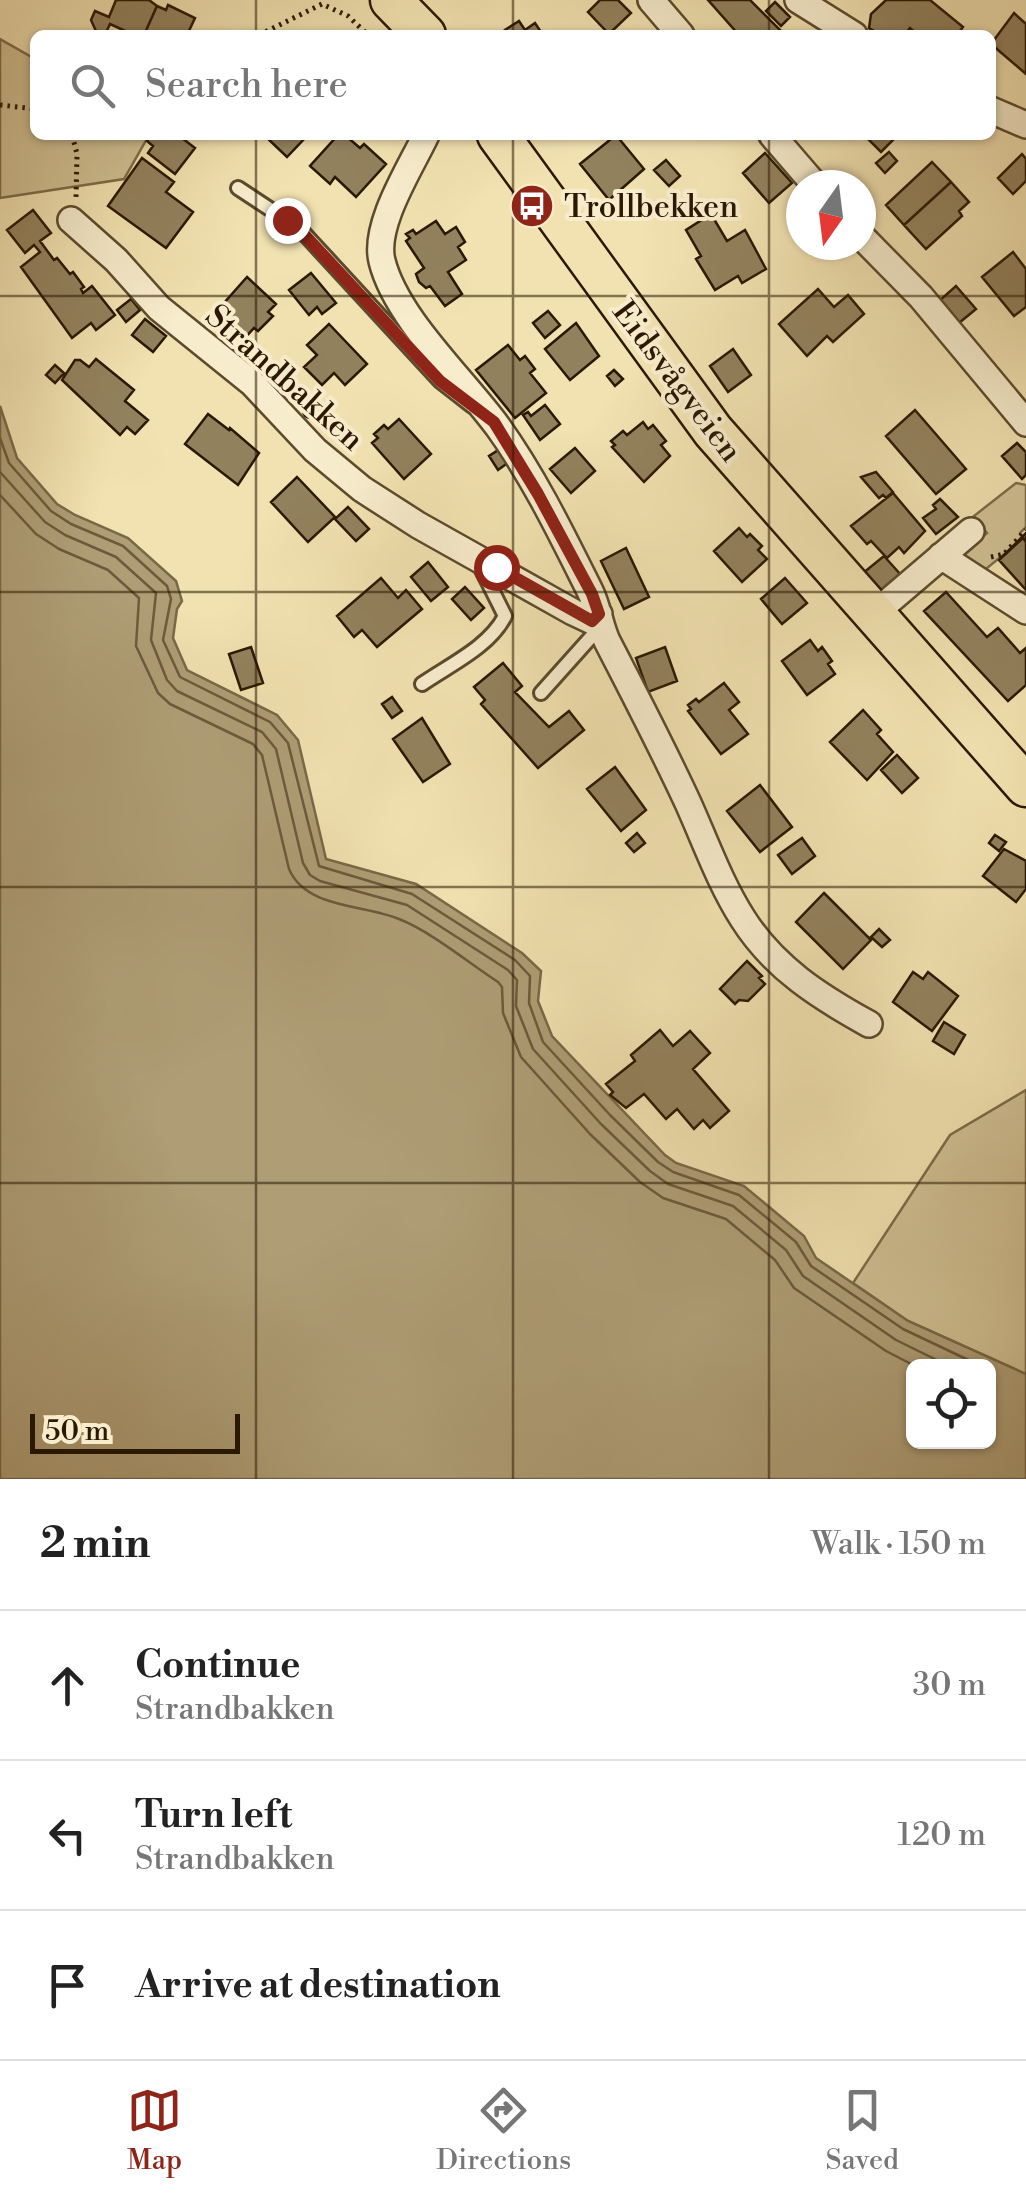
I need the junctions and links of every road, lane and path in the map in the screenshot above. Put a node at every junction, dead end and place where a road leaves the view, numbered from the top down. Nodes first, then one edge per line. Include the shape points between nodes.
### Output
1 (391, 0) edge
2 (652, 0) edge
3 (798, 0) edge
4 (270, 30) edge
5 (363, 30) edge
6 (420, 30) edge
7 (677, 30) edge
8 (846, 30) edge
9 (0, 105) edge
10 (30, 108) edge
11 (996, 112) edge
12 (1026, 125) edge
13 (73, 140) edge
14 (424, 140) edge
15 (502, 140) edge
16 (776, 140) edge
17 (802, 170) edge
18 (238, 188) dead end
19 (71, 220) joint
20 (876, 251) edge
21 (487, 414) junction
22 (1026, 423) edge
23 (1026, 530) edge
24 (971, 531) dead end
25 (941, 556) junction
26 (998, 556) dead end
27 (475, 557) junction
28 (1026, 611) edge
29 (876, 614) junction
30 (602, 625) junction
31 (422, 684) dead end
32 (542, 693) dead end
33 (1026, 786) edge
34 (870, 1024) dead end

1 - 6 main road
2 - 7 street
3 - 8 street
4 - 5 path via 322,4
9 - 10 path
11 - 12 street
13 - 19 path via 77,192
14 - 21 street via 392,206 381,256 408,315
15 - 29 main road, Eidsvågveien via 703,418
16 - 17 street
18 - 21 lane via 300,230 440,381
19 - 27 street, Strandbakken via 338,470
20 - 22 street
21 - 30 street via 538,494
23 - 26 path
24 - 25 street
25 - 28 street
25 - 29 street
27 - 30 street, Strandbakken
27 - 31 lane via 505,616 486,642
29 - 33 main road, Eidsvågveien
30 - 32 lane
30 - 34 street via 744,920 785,970

